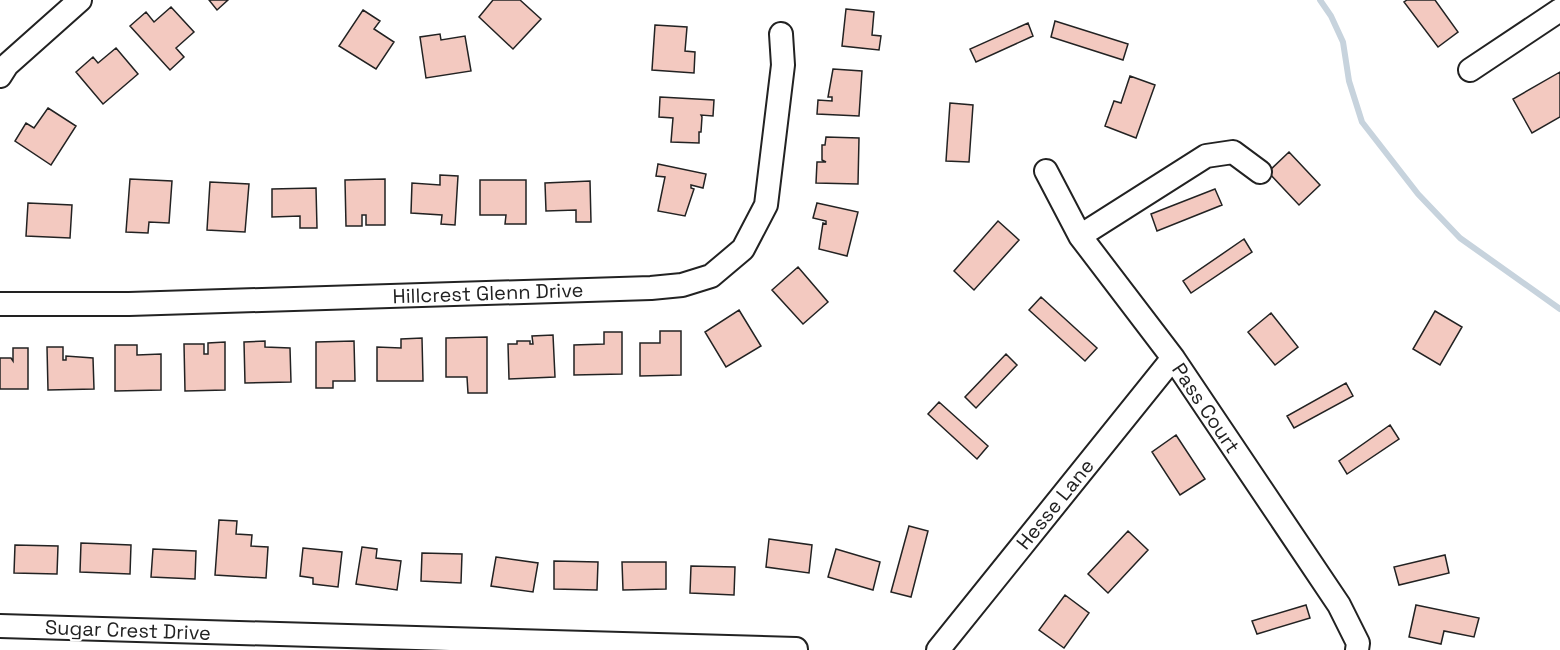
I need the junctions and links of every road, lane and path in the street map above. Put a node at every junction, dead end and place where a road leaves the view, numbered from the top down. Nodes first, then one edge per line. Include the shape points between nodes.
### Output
1 (80, 0) edge
2 (1560, 10) edge
3 (781, 34) dead end
4 (1470, 69) dead end
5 (0, 76) edge
6 (1046, 171) dead end
7 (1260, 172) dead end
8 (1080, 236) junction
9 (0, 304) edge
10 (1173, 358) junction
11 (0, 626) edge
12 (796, 650) edge
13 (938, 650) edge
14 (1358, 650) edge

1 - 5 street via 7,65
2 - 4 street
3 - 9 street, Hillcrest Glenn Drive via 783,65 766,205 743,249 711,276 682,285 651,288 129,304
6 - 8 street, Pass Court
7 - 8 street via 1233,152 1206,156
8 - 10 street, Pass Court
10 - 13 street, Hesse Lane
10 - 14 street, Pass Court via 1339,605
11 - 12 street, Sugar Crest Drive

